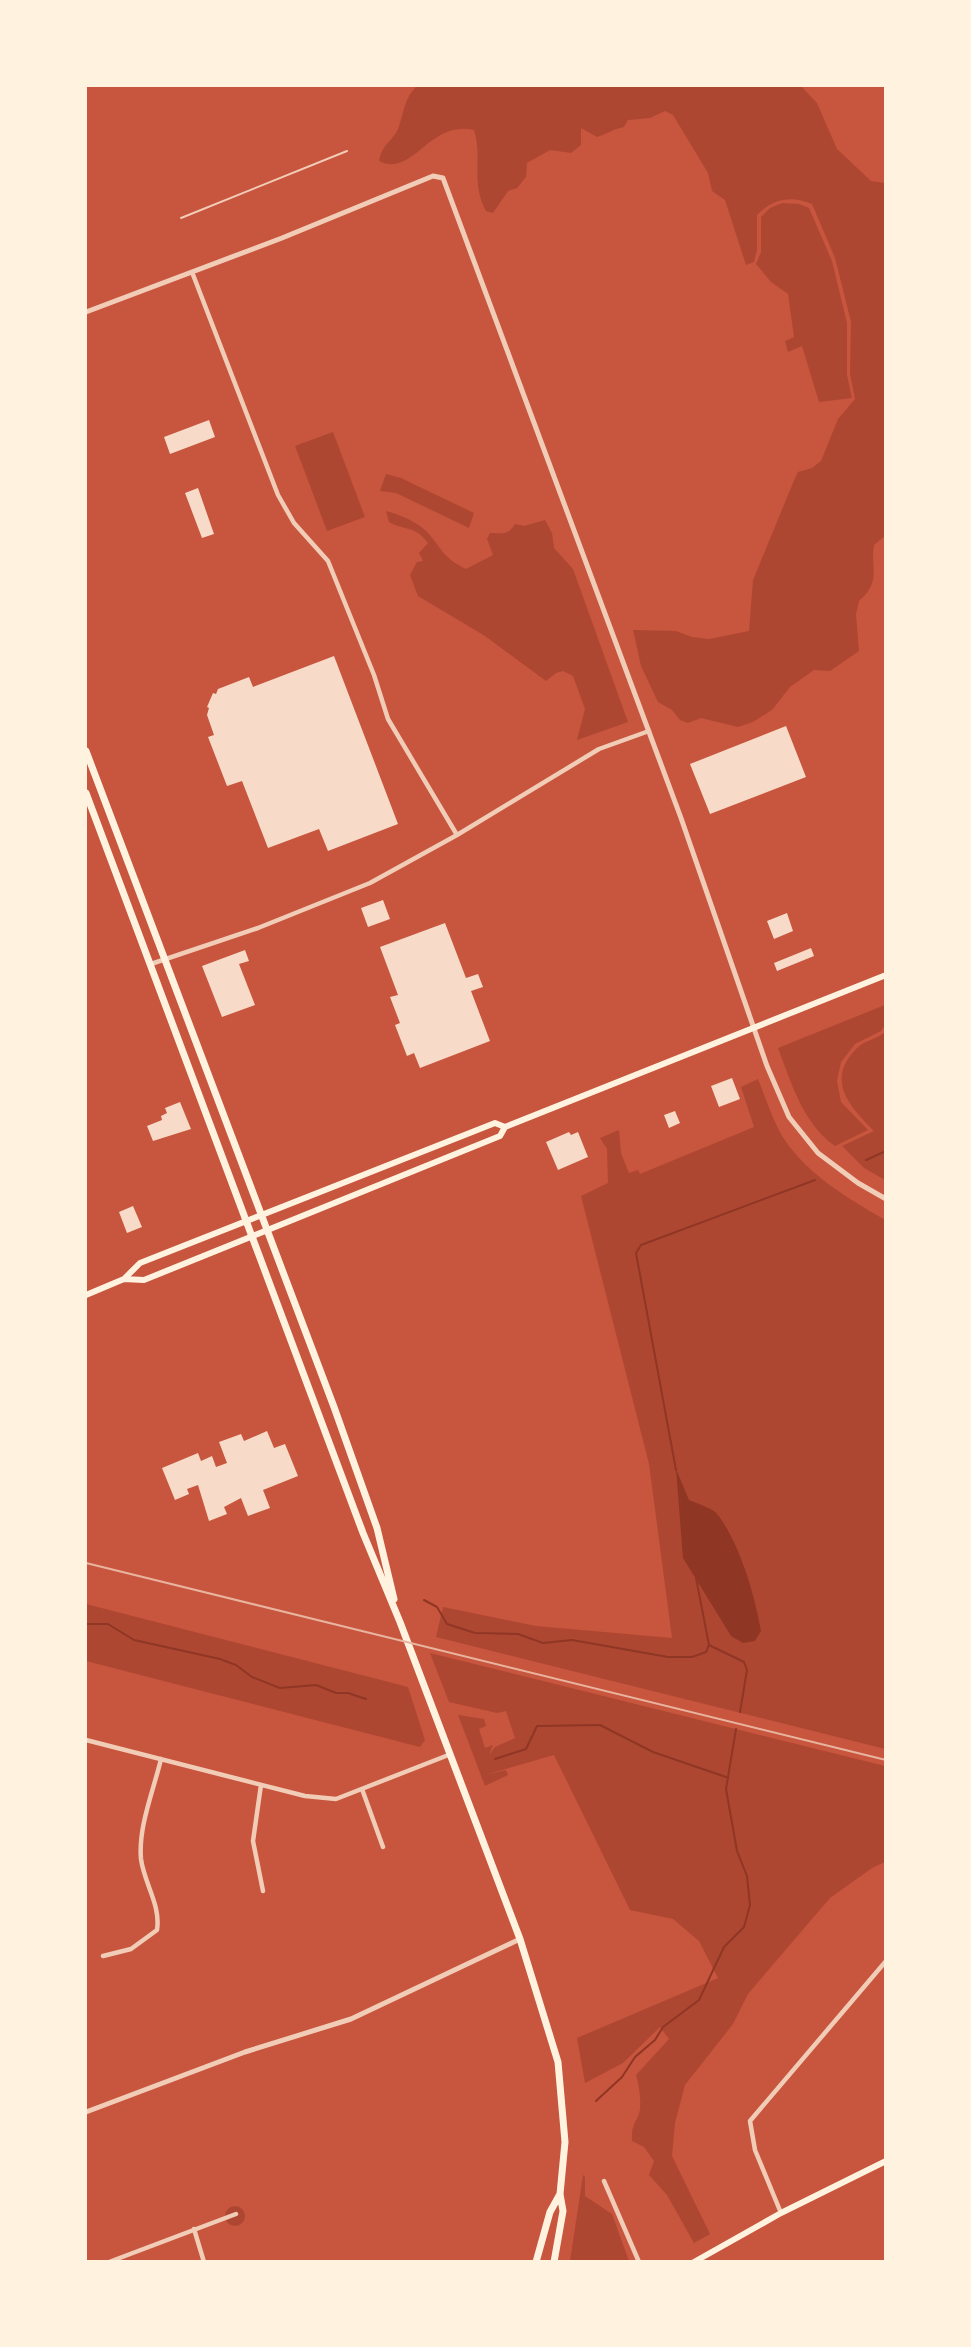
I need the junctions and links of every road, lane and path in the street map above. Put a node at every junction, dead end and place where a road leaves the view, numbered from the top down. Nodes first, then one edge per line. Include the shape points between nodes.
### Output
1 (347, 151) dead end
2 (181, 218) dead end
3 (192, 272) junction
4 (86, 312) edge
5 (649, 731) junction
6 (86, 751) edge
7 (86, 794) edge
8 (457, 835) junction
9 (165, 959) junction
10 (151, 964) junction
11 (885, 975) edge
12 (755, 1029) junction
13 (505, 1127) junction
14 (885, 1199) edge
15 (261, 1215) junction
16 (245, 1221) junction
17 (267, 1230) junction
18 (251, 1236) junction
19 (124, 1279) junction
20 (86, 1295) edge
21 (400, 1622) junction
22 (86, 1740) edge
23 (451, 1754) junction
24 (161, 1759) junction
25 (261, 1785) junction
26 (362, 1788) junction
27 (383, 1847) dead end
28 (263, 1891) dead end
29 (520, 1939) junction
30 (103, 1956) dead end
31 (885, 1961) edge
32 (86, 2112) edge
33 (885, 2162) edge
34 (604, 2181) dead end
35 (560, 2194) junction
36 (781, 2212) junction
37 (236, 2214) dead end
38 (194, 2229) junction
39 (109, 2262) edge
40 (204, 2262) edge
41 (536, 2262) edge
42 (554, 2262) edge
43 (639, 2262) edge
44 (694, 2262) edge

1 - 2 lane
3 - 4 street
3 - 5 street via 433,176 443,178
3 - 8 street via 278,495 294,523 328,561 388,719
5 - 8 street via 599,749
5 - 12 street
6 - 9 main road
7 - 10 main road
8 - 9 street via 370,883 258,928
9 - 10 street
9 - 15 main road
10 - 16 main road
11 - 12 main road
12 - 13 main road
12 - 14 street via 789,1117 818,1154
13 - 15 main road via 495,1123
13 - 17 main road via 500,1136
15 - 16 main road
15 - 17 main road
16 - 18 main road
16 - 19 main road via 140,1263
17 - 18 main road
17 - 21 main road via 376,1528
18 - 19 main road via 144,1280
18 - 21 main road
19 - 20 main road
21 - 23 main road
22 - 24 street
23 - 26 street
23 - 29 main road
24 - 25 street
24 - 30 street via 143,1831 141,1857 159,1916 157,1929 131,1949
25 - 26 street via 336,1799
25 - 28 street via 253,1841
26 - 27 street
29 - 32 street via 351,2019 245,2052
29 - 35 main road via 558,2062 565,2142
31 - 36 street via 750,2121 755,2150
33 - 36 main road
34 - 43 street
35 - 41 main road via 550,2212
35 - 42 main road via 563,2211
36 - 44 main road
37 - 38 street
38 - 39 street
38 - 40 street

